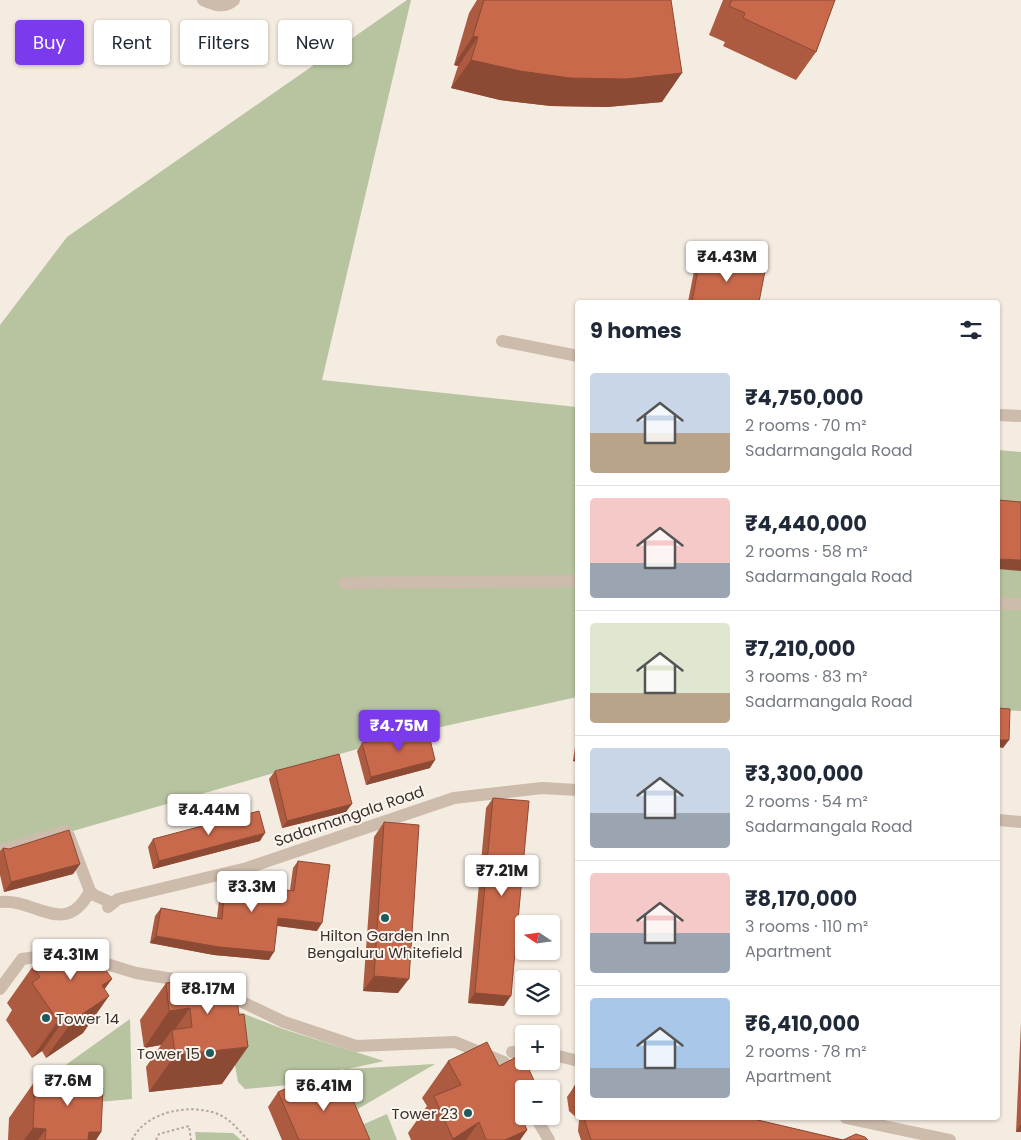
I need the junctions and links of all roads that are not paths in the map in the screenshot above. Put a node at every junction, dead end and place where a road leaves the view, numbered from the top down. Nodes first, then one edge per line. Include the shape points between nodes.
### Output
1 (203, 0) edge
2 (234, 0) edge
3 (502, 342) dead end
4 (575, 355) edge
5 (1000, 415) edge
6 (1021, 416) edge
7 (575, 580) edge
8 (344, 583) dead end
9 (1000, 602) edge
10 (1021, 604) edge
11 (575, 790) edge
12 (1000, 820) edge
13 (1021, 822) edge
14 (0, 851) edge
15 (90, 891) junction
16 (0, 902) edge
17 (0, 989) edge
18 (560, 1056) edge
19 (575, 1060) edge
20 (515, 1081) edge
21 (855, 1120) edge
22 (540, 1125) edge
23 (548, 1140) edge
24 (950, 1140) edge

1 - 2 street via 220,6
3 - 4 street
5 - 6 street
7 - 8 street
9 - 10 street
11 - 15 street, Sadarmangala Road via 542,788 454,798 247,868 118,899 110,905
12 - 13 street
14 - 15 street via 65,831
15 - 16 street via 76,911 56,914
17 - 20 street via 22,959 68,953 136,973 201,984 284,1022 356,1046 455,1042 504,1062
18 - 19 street
21 - 24 street
22 - 23 street

